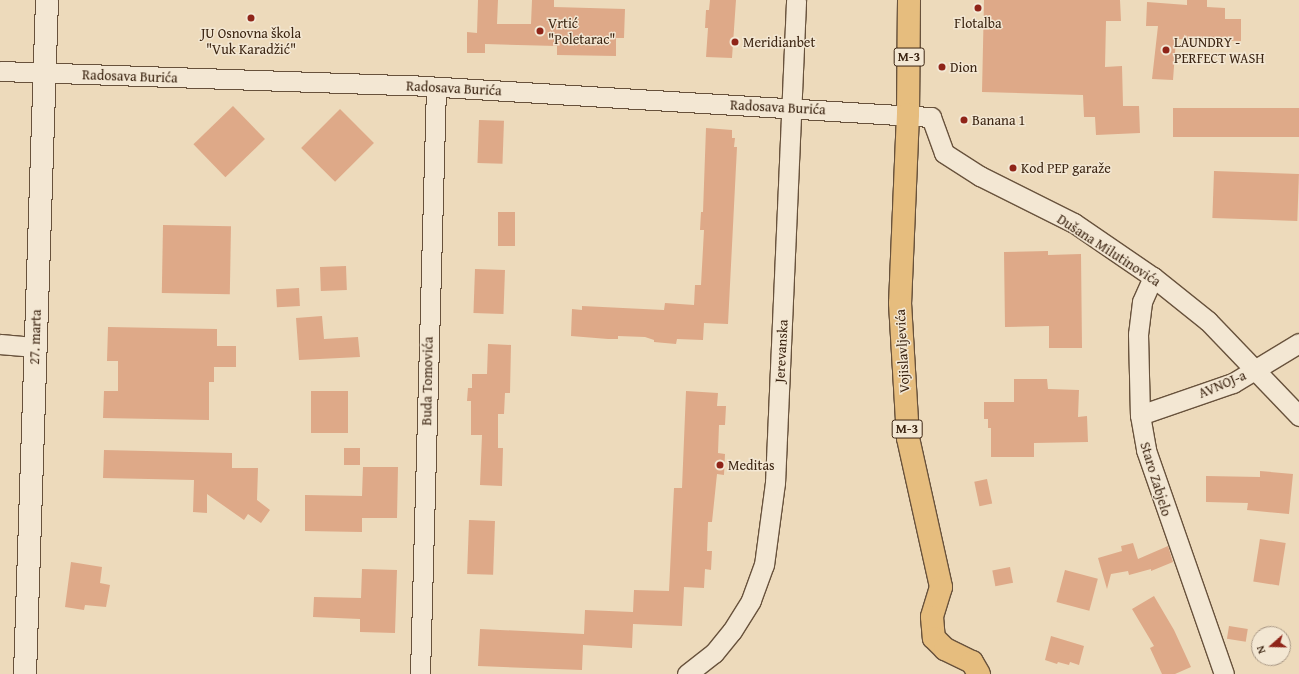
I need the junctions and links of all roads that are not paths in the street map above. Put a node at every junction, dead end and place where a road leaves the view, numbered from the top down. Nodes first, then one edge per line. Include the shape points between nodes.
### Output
1 (48, 0) edge
2 (796, 0) edge
3 (909, 0) edge
4 (0, 71) edge
5 (43, 73) junction
6 (436, 87) junction
7 (794, 108) junction
8 (908, 114) junction
9 (1153, 277) junction
10 (1299, 343) edge
11 (0, 344) edge
12 (34, 346) junction
13 (1256, 369) junction
14 (1140, 415) junction
15 (1299, 416) edge
16 (25, 674) edge
17 (420, 674) edge
18 (687, 674) edge
19 (979, 674) edge
20 (1224, 674) edge

1 - 5 street, 27. marta
2 - 7 street, Jerevanska
3 - 8 main road, Vojislavljevića / M-3
4 - 5 street, Radosava Burića
5 - 6 street, Radosava Burića
5 - 12 street, 27. marta
6 - 7 street, Radosava Burića
6 - 17 street, Buda Tomovića
7 - 8 street, Radosava Burića
7 - 18 street, Jerevanska via 775,483 764,565 751,600 732,631 714,653
8 - 9 street, Dušana Milutinovića via 931,117 944,153 954,161 1074,223
8 - 19 main road, Vojislavljevića / M-3 via 900,303 908,438 941,587 934,606 934,638 945,649 972,662
9 - 13 street, Dušana Milutinovića via 1208,321
9 - 14 street, Staro Zabjelo via 1142,302 1138,334
10 - 13 street, AVNOJ-a
11 - 12 street
12 - 16 street, 27. marta
13 - 14 street, AVNOJ-a via 1232,383
13 - 15 street, Dušana Milutinovića
14 - 20 street, Staro Zabjelo via 1146,450

